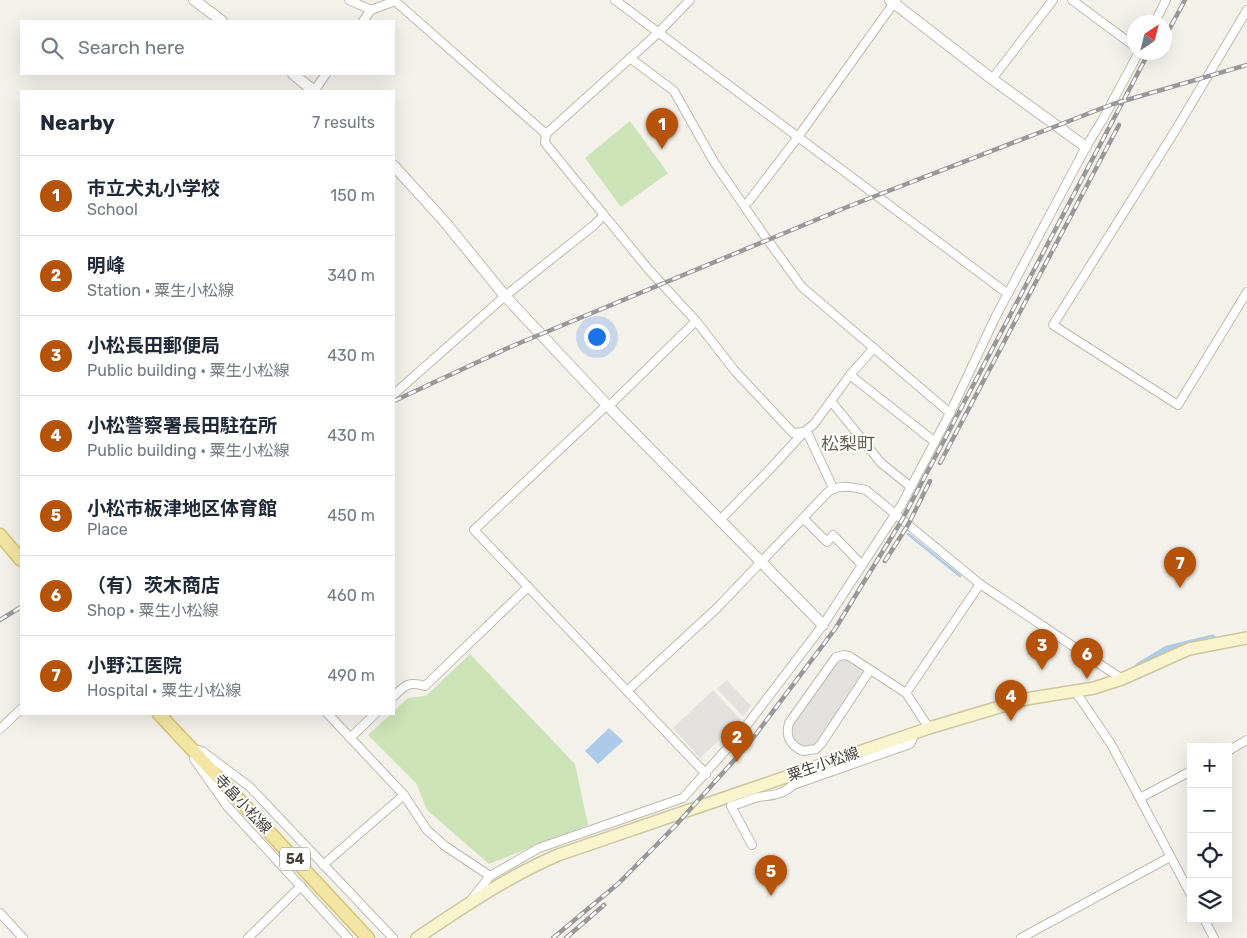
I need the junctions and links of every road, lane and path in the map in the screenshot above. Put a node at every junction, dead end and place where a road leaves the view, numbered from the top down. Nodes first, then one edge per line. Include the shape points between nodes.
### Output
1 (194, 0) edge
2 (350, 0) edge
3 (615, 0) edge
4 (690, 0) edge
5 (1053, 0) edge
6 (1072, 0) edge
7 (1166, 0) edge
8 (894, 1) edge
9 (371, 10) junction
10 (1247, 10) edge
11 (1158, 15) edge
12 (221, 20) edge
13 (364, 20) edge
14 (658, 33) junction
15 (1127, 41) edge
16 (630, 58) junction
17 (1135, 60) edge
18 (294, 75) edge
19 (325, 75) edge
20 (992, 80) junction
21 (313, 90) edge
22 (315, 90) edge
23 (546, 134) junction
24 (798, 137) junction
25 (1086, 147) junction
26 (395, 167) edge
27 (749, 201) dead end
28 (604, 215) junction
29 (1247, 292) edge
30 (1008, 294) junction
31 (505, 296) junction
32 (696, 321) junction
33 (874, 348) junction
34 (850, 375) junction
35 (395, 393) edge
36 (831, 402) junction
37 (608, 406) junction
38 (950, 413) junction
39 (804, 432) junction
40 (935, 442) junction
41 (911, 487) junction
42 (833, 488) junction
43 (894, 514) junction
44 (803, 518) junction
45 (720, 520) junction
46 (0, 535) edge
47 (20, 559) edge
48 (760, 562) junction
49 (862, 565) junction
50 (980, 584) junction
51 (528, 587) junction
52 (823, 625) junction
53 (1247, 638) edge
54 (870, 670) junction
55 (1122, 680) junction
56 (628, 691) junction
57 (1075, 691) junction
58 (906, 693) junction
59 (395, 695) edge
60 (20, 710) edge
61 (160, 715) edge
62 (329, 715) edge
63 (374, 715) edge
64 (930, 728) junction
65 (0, 729) edge
66 (916, 732) junction
67 (350, 738) junction
68 (1247, 740) edge
69 (191, 749) junction
70 (1232, 749) edge
71 (1187, 773) edge
72 (706, 774) junction
73 (404, 795) junction
74 (1140, 798) junction
75 (752, 845) dead end
76 (1170, 857) junction
77 (323, 864) junction
78 (490, 876) junction
79 (301, 886) junction
80 (1187, 888) edge
81 (468, 904) junction
82 (0, 913) edge
83 (1206, 923) edge
84 (23, 938) edge
85 (248, 938) edge
86 (348, 938) edge
87 (368, 938) edge
88 (392, 938) edge
89 (417, 938) edge
90 (1021, 938) edge
91 (1214, 938) edge

1 - 12 street
2 - 9 street
3 - 14 street
4 - 14 street
5 - 20 street
6 - 15 street
7 - 11 street
8 - 20 street
8 - 24 street
9 - 13 street
9 - 23 street via 395,0
10 - 29 street via 1053,325 1178,405
14 - 16 street
14 - 24 street
16 - 23 street
16 - 33 street via 674,91 714,162 802,287
17 - 25 street
18 - 21 street
19 - 22 street
20 - 25 street
23 - 28 street via 545,143
24 - 27 street
24 - 30 street
25 - 30 street
26 - 31 street
28 - 31 street
28 - 32 street
30 - 38 street
31 - 35 street
31 - 37 street
32 - 37 street
32 - 39 street via 735,371 793,433
33 - 34 street
33 - 38 street
34 - 36 street
34 - 40 street
36 - 39 street
36 - 41 street via 881,463
37 - 45 street
37 - 51 street via 474,530
38 - 40 street
39 - 42 street via 808,434
39 - 45 street
40 - 41 street
41 - 43 street
42 - 43 street via 866,490
42 - 44 street
43 - 49 street
43 - 50 street
44 - 48 street
44 - 49 street via 827,542 833,535
45 - 48 street
46 - 47 main road
48 - 52 street
48 - 56 street via 716,609
49 - 52 street
50 - 55 street
50 - 58 street
51 - 56 street
51 - 59 street via 425,686 414,683 403,686
52 - 72 street
53 - 55 main road, 粟生小松線 via 1189,649
54 - 54 street via 816,749 803,751 791,743 787,736 789,723 836,657 849,656
54 - 58 street
55 - 57 main road, 粟生小松線
56 - 72 street
57 - 64 main road, 粟生小松線 via 1026,699
57 - 74 street via 1111,744
58 - 64 street
60 - 65 street
61 - 69 main road, 寺畠小松線 / 54
62 - 67 street
63 - 67 street
64 - 66 main road, 粟生小松線
66 - 75 street via 910,744 793,785 786,792 731,806
66 - 81 main road, 粟生小松線 via 558,855 526,869
67 - 73 street
68 - 70 street
69 - 77 street via 202,751 250,787
69 - 79 street via 227,806
69 - 87 main road, 寺畠小松線 / 54
71 - 74 street
72 - 78 street via 683,798 539,848
73 - 77 street
73 - 78 street via 427,830
74 - 76 street
76 - 80 street
76 - 90 street
77 - 88 street
78 - 81 street
79 - 85 street
79 - 86 street
81 - 89 main road, 粟生小松線
82 - 84 street
83 - 91 street

